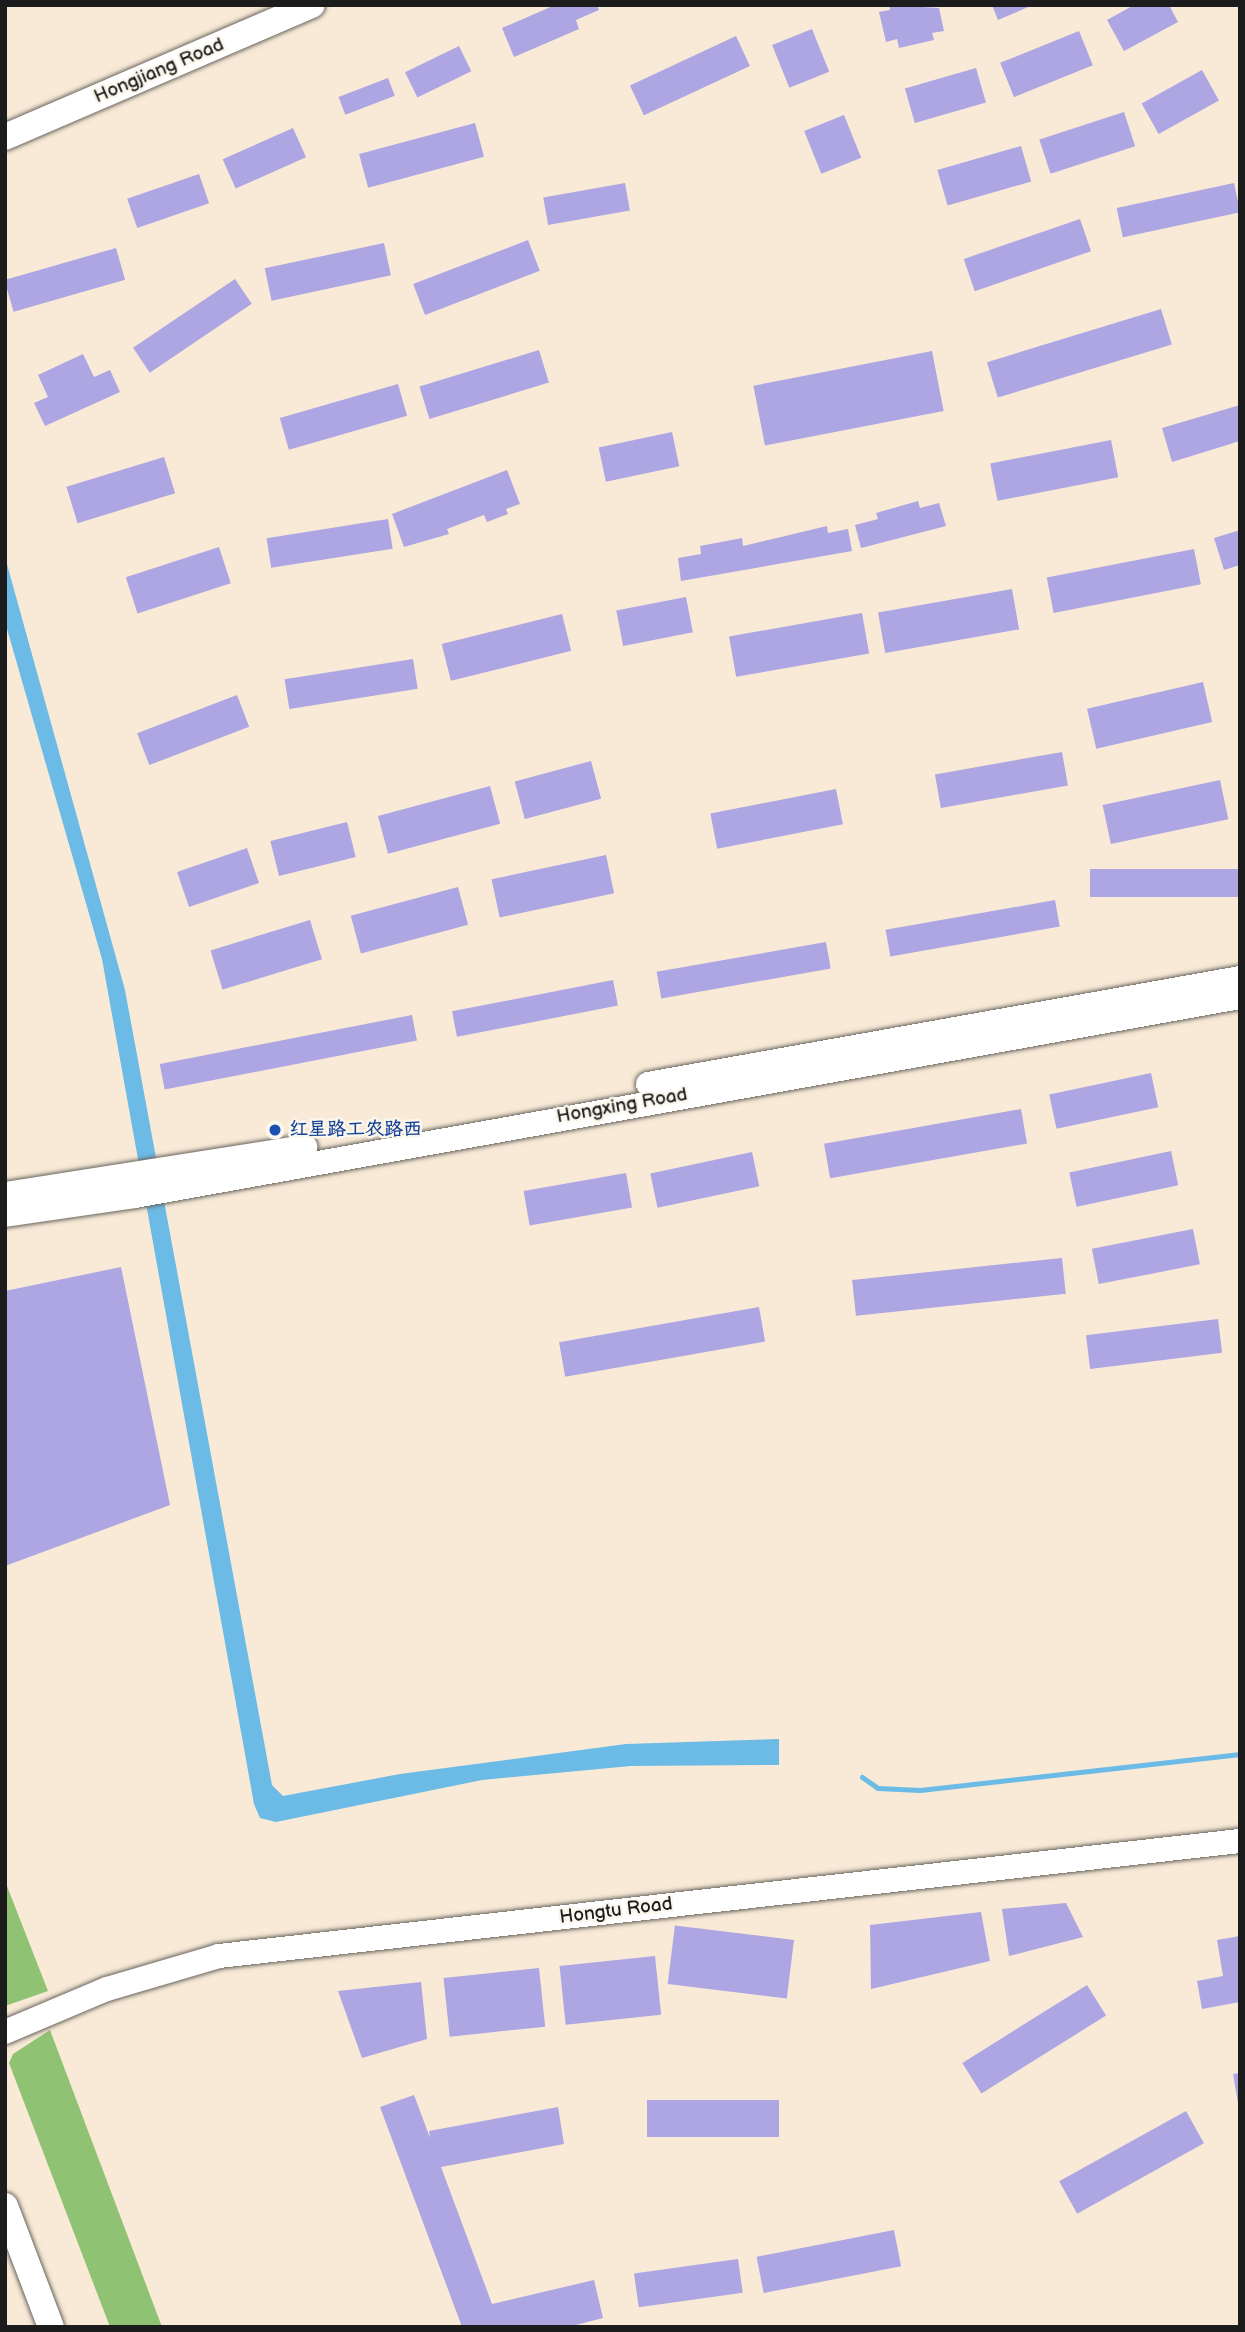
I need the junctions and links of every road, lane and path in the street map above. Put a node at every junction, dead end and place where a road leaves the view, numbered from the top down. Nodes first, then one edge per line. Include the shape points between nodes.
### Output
1 (278, 5) edge
2 (312, 5) edge
3 (5, 117) edge
4 (5, 137) edge
5 (1240, 978) edge
6 (1240, 997) edge
7 (180, 1178) junction
8 (133, 1186) junction
9 (5, 1194) edge
10 (5, 1215) edge
11 (1240, 1841) edge
12 (5, 2032) edge
13 (5, 2206) edge
14 (51, 2327) edge

1 - 3 main road, Hongjiang Road
2 - 4 main road, Hongjiang Road
5 - 7 main road, Hongxing Road
6 - 7 main road, Hongxing Road
7 - 8 main road, Hongxing Road
8 - 9 main road, Hongxing Road
8 - 10 main road, Hongxing Road
11 - 12 main road, Hongtu Road via 219,1956 107,1989
13 - 14 main road

